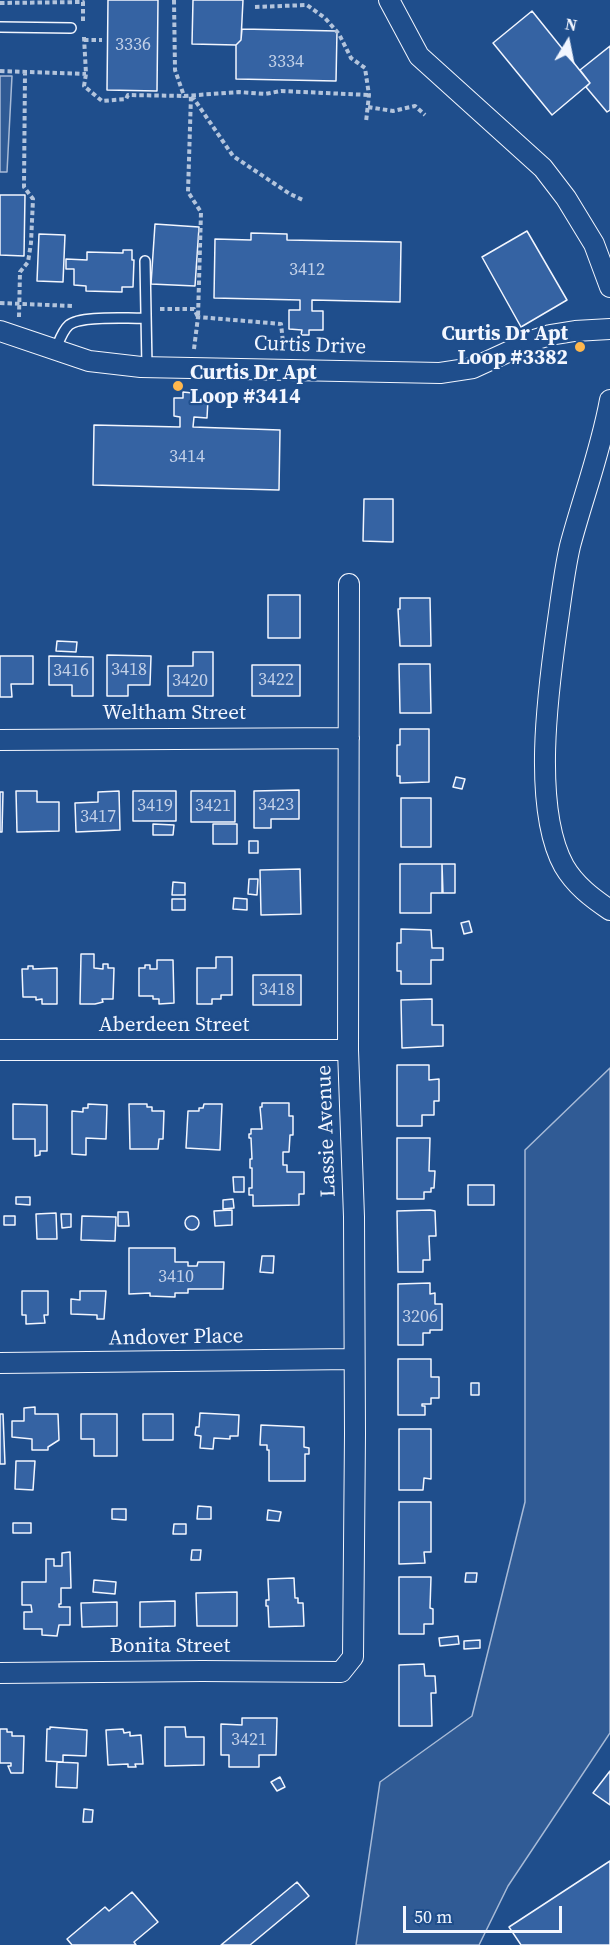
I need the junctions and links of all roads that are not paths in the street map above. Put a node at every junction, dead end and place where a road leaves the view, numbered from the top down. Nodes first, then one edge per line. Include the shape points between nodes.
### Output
1 (389, 0) edge
2 (0, 27) edge
3 (71, 28) dead end
4 (145, 261) dead end
5 (610, 287) edge
6 (146, 318) junction
7 (610, 328) edge
8 (6, 334) edge
9 (55, 351) junction
10 (147, 367) junction
11 (610, 400) edge
12 (349, 584) dead end
13 (349, 738) junction
14 (0, 740) edge
15 (610, 910) edge
16 (0, 1050) edge
17 (348, 1050) junction
18 (353, 1359) junction
19 (0, 1362) edge
20 (341, 1672) joint
21 (0, 1673) edge

1 - 5 street via 419,56 543,168 594,244
2 - 3 lane
4 - 6 lane
6 - 9 lane via 72,323
6 - 10 lane
7 - 10 street, Curtis Drive via 550,335 474,368 440,373
8 - 9 street, Curtis Drive
9 - 10 street, Curtis Drive via 89,361
11 - 15 street via 570,548 547,702 546,750 547,804 564,866 577,885
12 - 13 street, Lassie Avenue
13 - 14 street, Weltham Street
13 - 17 street, Lassie Avenue
16 - 17 street, Aberdeen Street
17 - 18 street, Lassie Avenue via 354,1218
18 - 19 street, Andover Place
18 - 20 street, Lassie Avenue via 353,1657
20 - 21 street, Bonita Street

